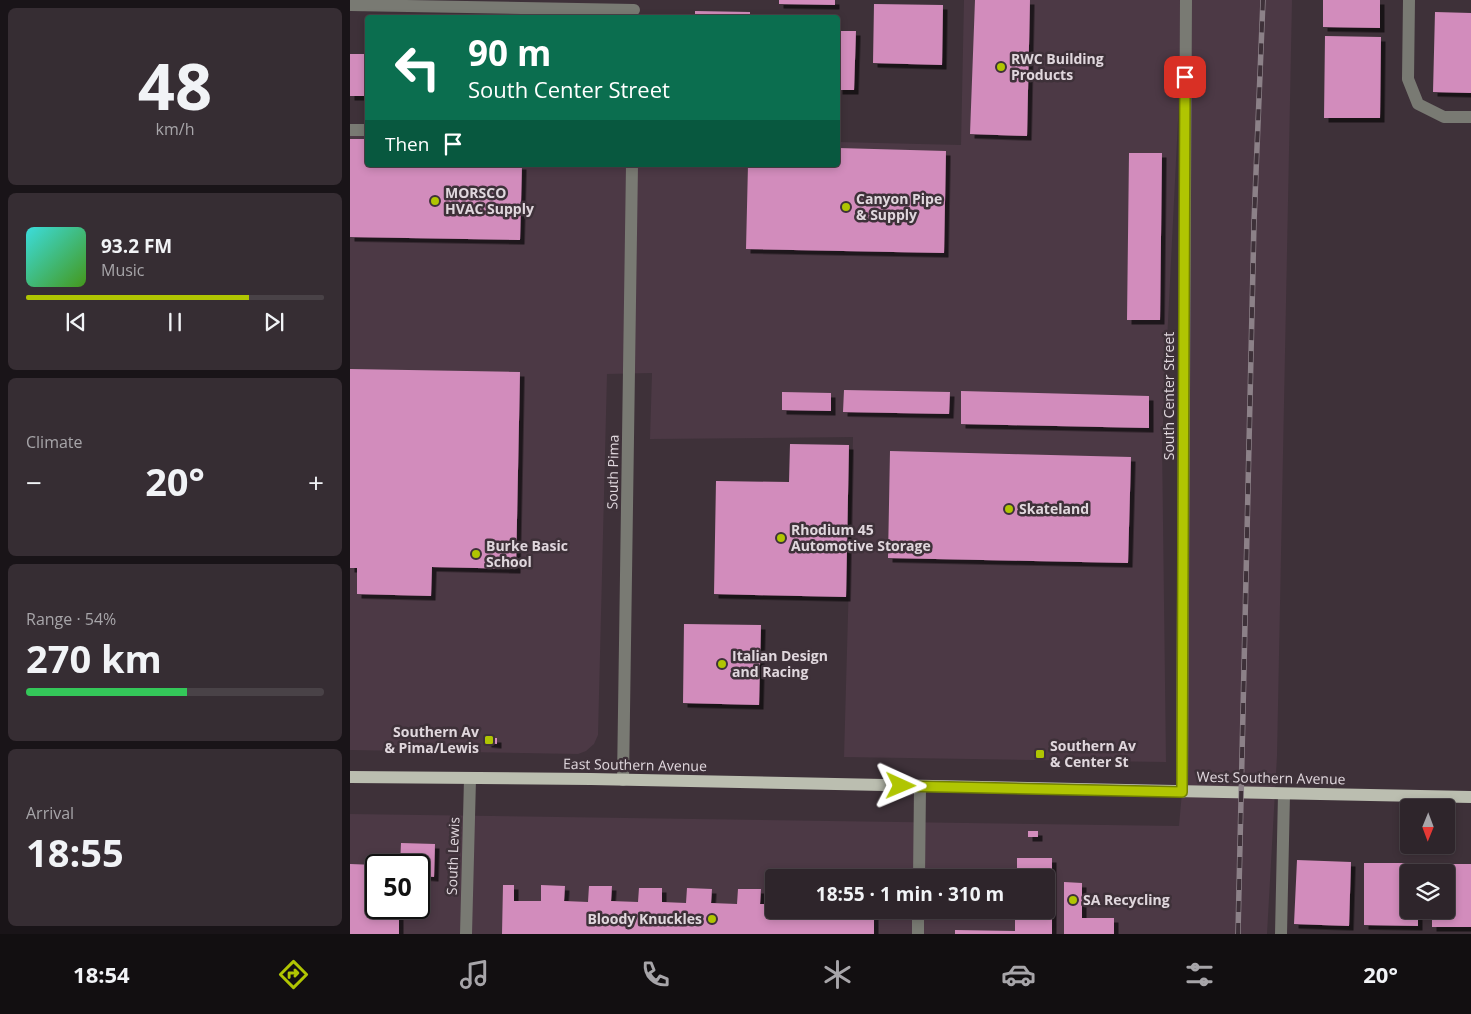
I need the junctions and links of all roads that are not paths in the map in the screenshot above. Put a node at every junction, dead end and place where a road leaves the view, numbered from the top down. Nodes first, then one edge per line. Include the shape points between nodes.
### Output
1 (1186, 0) edge
2 (1409, 0) edge
3 (350, 5) edge
4 (634, 9) edge
5 (1471, 117) edge
6 (350, 130) edge
7 (365, 130) edge
8 (632, 167) edge
9 (350, 777) edge
10 (470, 779) junction
11 (623, 780) junction
12 (920, 787) junction
13 (1182, 792) junction
14 (1284, 794) junction
15 (1471, 797) edge
16 (919, 869) edge
17 (918, 919) edge
18 (466, 934) edge
19 (918, 934) edge
20 (1281, 934) edge

1 - 13 street, South Center Street
2 - 5 street via 1408,79 1418,104 1444,117
3 - 4 street
6 - 7 street
8 - 11 street, South Pima
9 - 10 main road, East Southern Avenue
10 - 11 main road, East Southern Avenue
10 - 18 street, South Lewis
11 - 12 main road, East Southern Avenue
12 - 13 main road, West Southern Avenue
12 - 16 street
13 - 14 main road, West Southern Avenue
14 - 15 main road, West Southern Avenue
14 - 20 street
17 - 19 street

